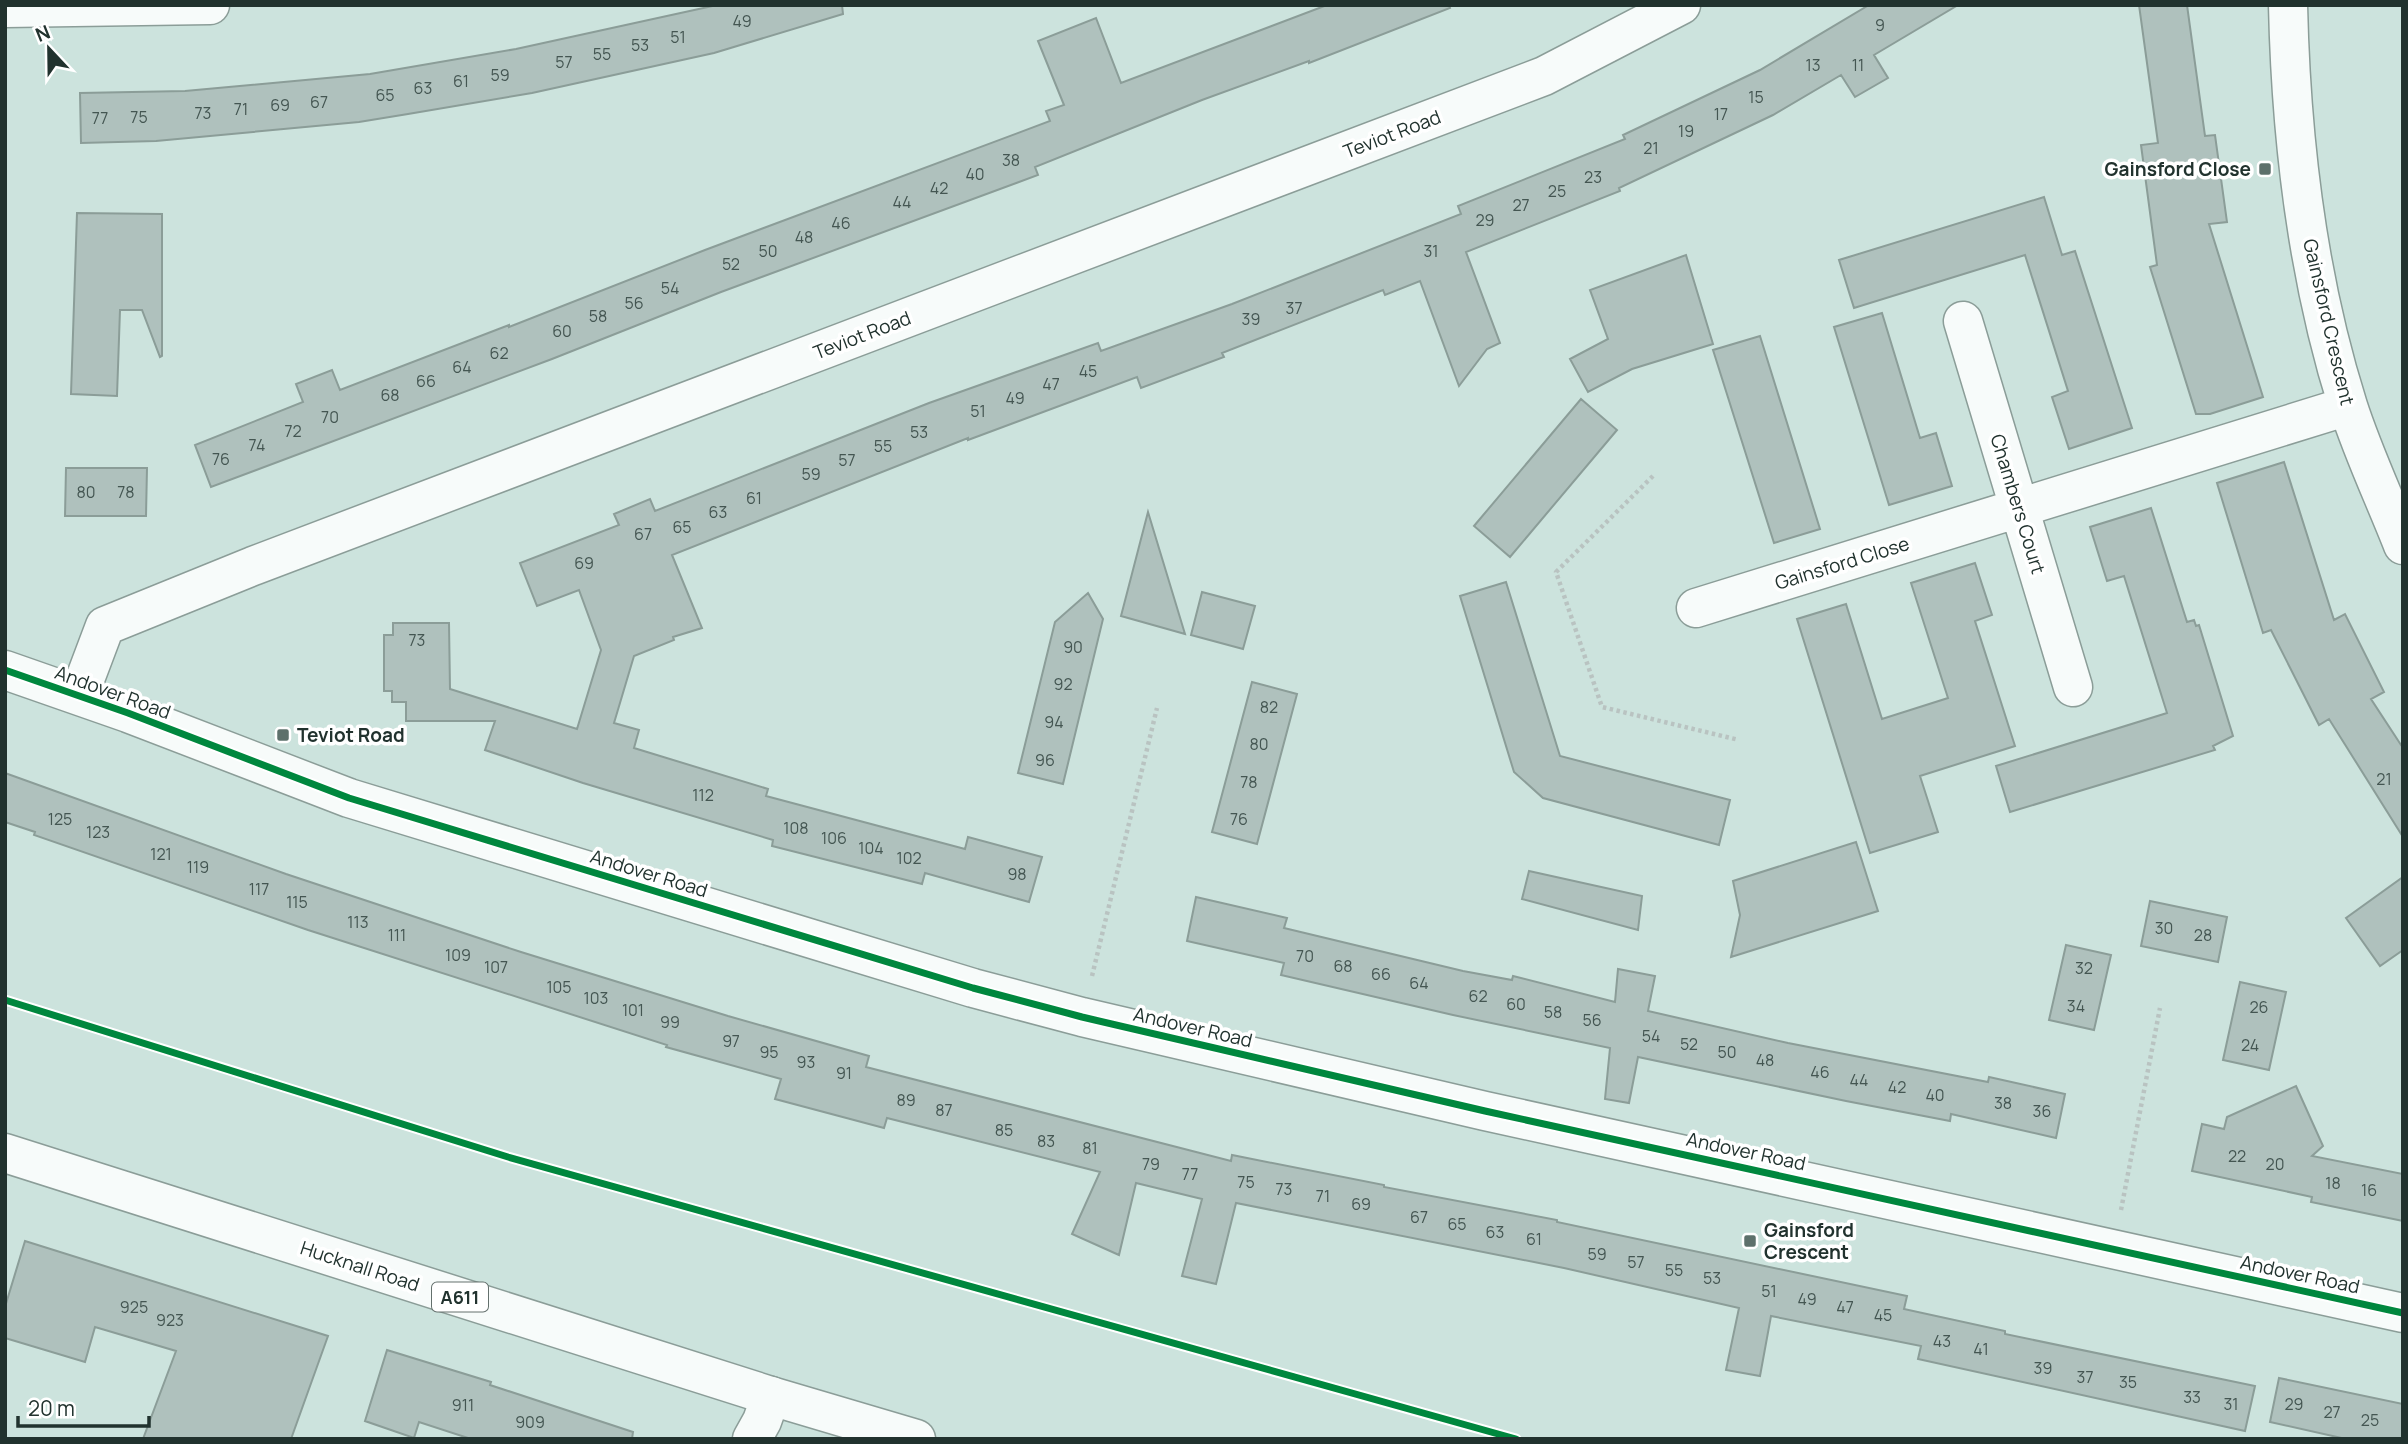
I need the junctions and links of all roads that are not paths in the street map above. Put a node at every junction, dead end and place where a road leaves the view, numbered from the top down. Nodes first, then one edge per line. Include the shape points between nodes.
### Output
1 (210, 5) edge
2 (1681, 5) edge
3 (2288, 5) edge
4 (5, 8) edge
5 (1963, 321) dead end
6 (2348, 406) junction
7 (2020, 508) junction
8 (2403, 545) edge
9 (1696, 608) dead end
10 (5, 670) edge
11 (2074, 687) dead end
12 (79, 695) junction
13 (5, 1153) edge
14 (2403, 1313) edge
15 (771, 1396) junction
16 (752, 1439) edge
17 (916, 1439) edge

1 - 4 street
2 - 12 street, Teviot Road via 1544,76 105,626
3 - 6 street, Gainsford Crescent via 2298,169 2315,278
5 - 7 street, Chambers Court
6 - 7 street, Gainsford Close
6 - 8 street, Gainsford Crescent
7 - 9 street, Gainsford Close
7 - 11 street, Chambers Court
10 - 12 street, Andover Road
12 - 14 street, Andover Road via 349,798 1082,1017 1485,1111
13 - 15 street, Hucknall Road / A611
15 - 16 street
15 - 17 street, Hucknall Road / A611

